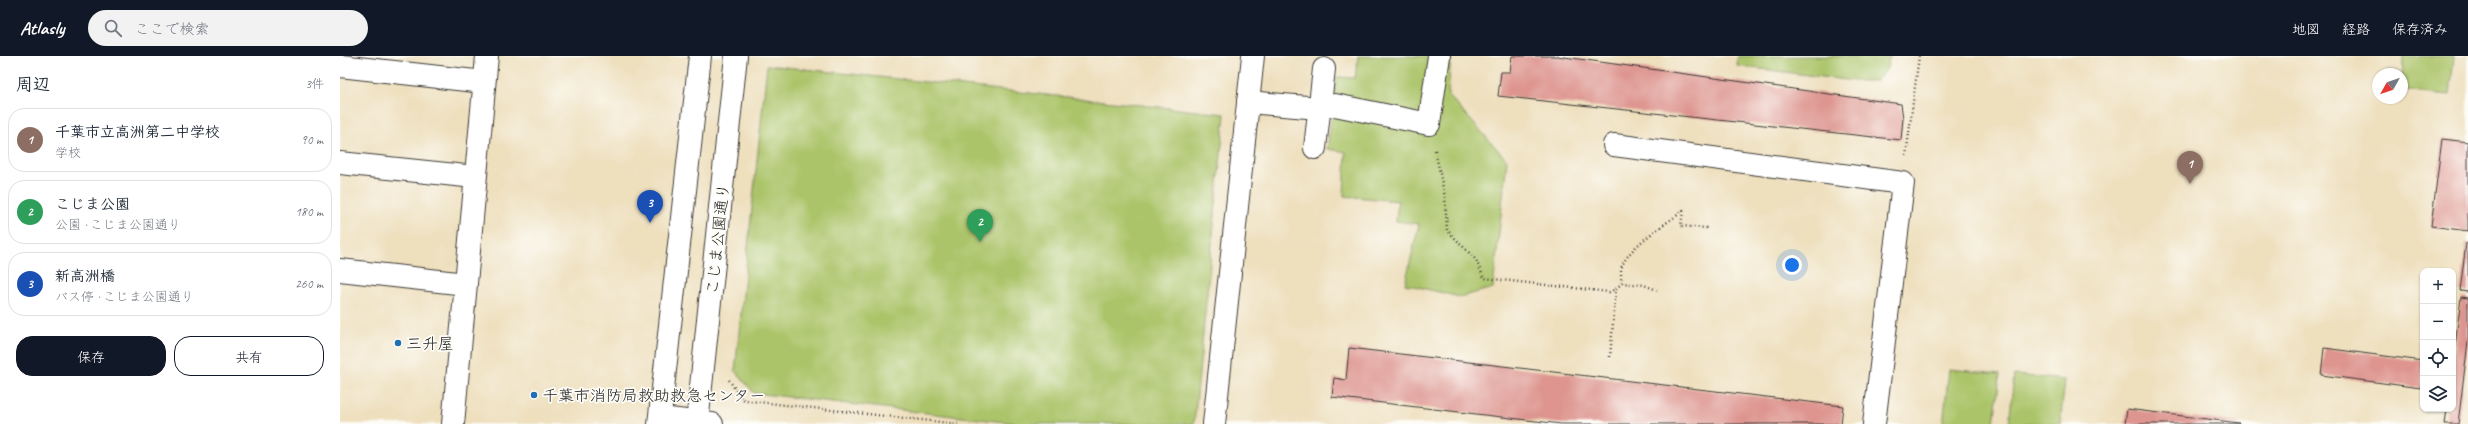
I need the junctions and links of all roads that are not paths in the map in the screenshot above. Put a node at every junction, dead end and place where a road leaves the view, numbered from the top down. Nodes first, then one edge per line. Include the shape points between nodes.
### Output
1 (487, 56) edge
2 (700, 56) edge
3 (736, 56) edge
4 (1253, 56) edge
5 (1439, 56) edge
6 (340, 66) edge
7 (1324, 69) dead end
8 (484, 82) junction
9 (1248, 102) junction
10 (1320, 108) junction
11 (1614, 145) dead end
12 (1315, 148) dead end
13 (340, 163) edge
14 (475, 177) junction
15 (340, 270) edge
16 (466, 284) junction
17 (659, 421) edge
18 (702, 423) edge
19 (453, 424) edge
20 (1214, 424) edge
21 (1874, 424) edge

1 - 8 street
2 - 17 street
3 - 18 street, こじま公園通り
4 - 9 street
5 - 10 street via 1429,124 1335,105
6 - 8 street
7 - 10 street
8 - 14 street
9 - 10 street
9 - 20 street
10 - 12 street
11 - 21 street via 1903,182
13 - 14 street
14 - 16 street
15 - 16 street
16 - 19 street
17 - 18 street

